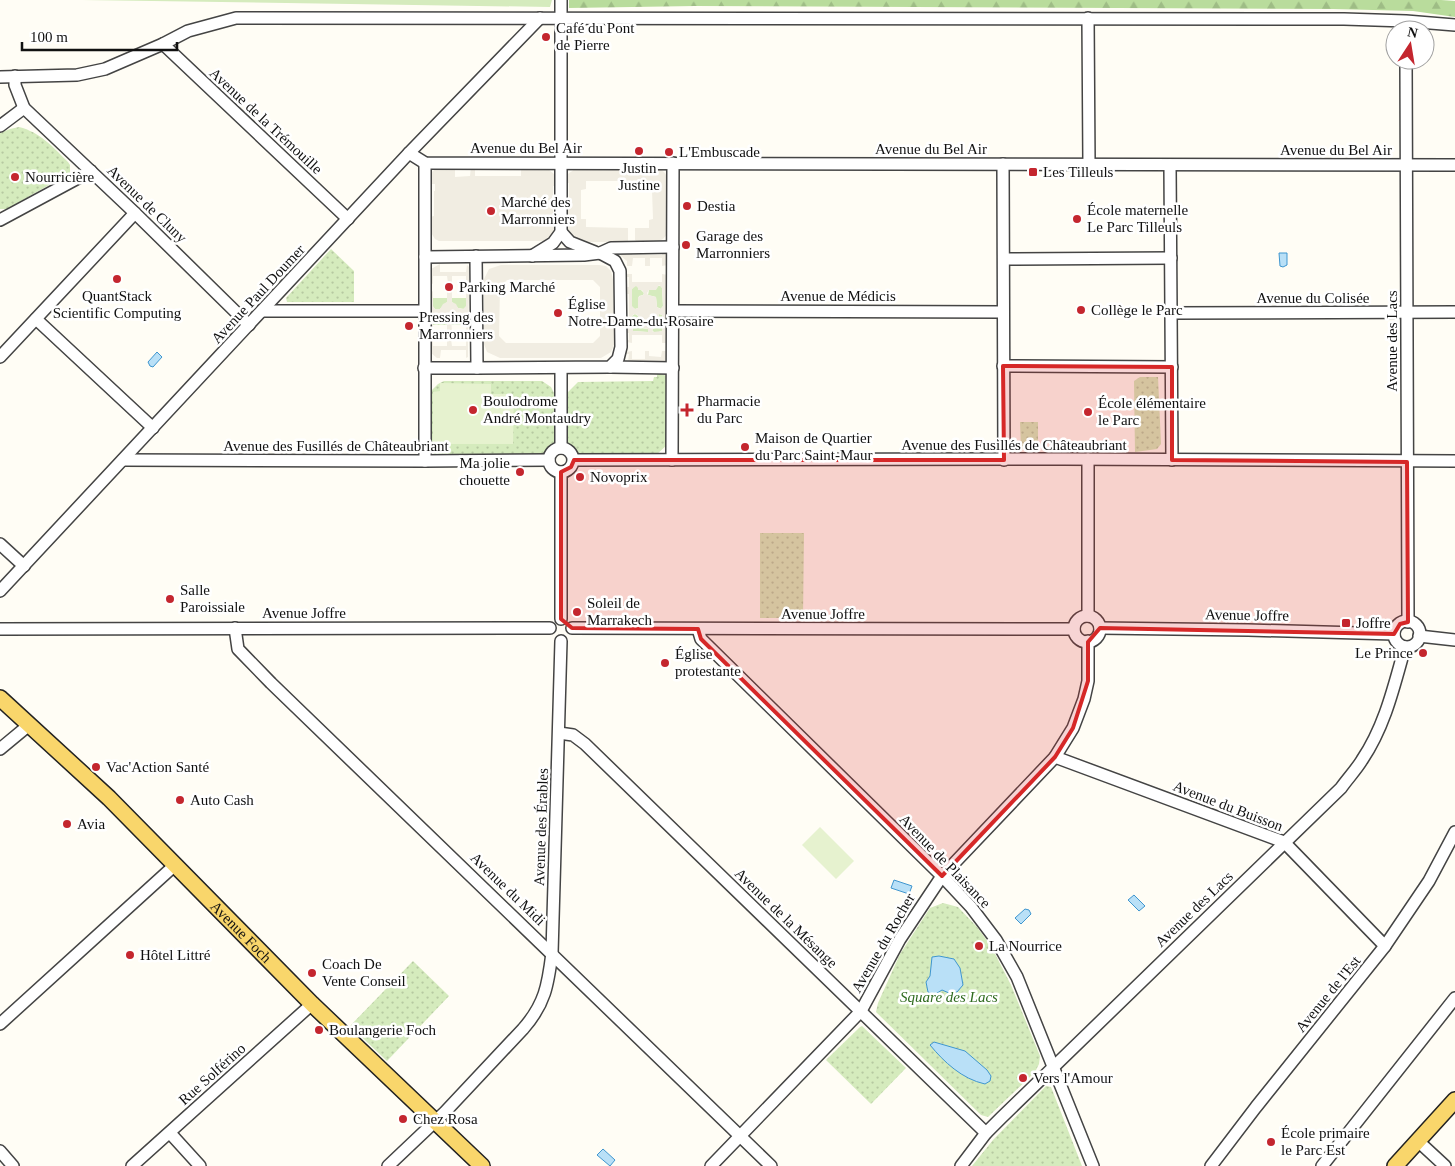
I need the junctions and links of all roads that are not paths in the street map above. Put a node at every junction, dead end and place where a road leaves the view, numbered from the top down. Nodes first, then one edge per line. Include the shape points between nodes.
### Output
1 (561, 0) edge
2 (540, 18) junction
3 (561, 18) junction
4 (1088, 18) junction
5 (1385, 24) edge
6 (1435, 25) edge
7 (1455, 25) edge
8 (162, 44) junction
9 (1406, 70) edge
10 (15, 76) junction
11 (0, 77) edge
12 (24, 108) junction
13 (0, 126) edge
14 (409, 153) junction
15 (425, 163) junction
16 (561, 163) junction
17 (672, 163) junction
18 (1003, 164) junction
19 (1088, 165) junction
20 (1170, 165) junction
21 (1406, 165) junction
22 (1455, 165) edge
23 (91, 171) junction
24 (135, 213) junction
25 (348, 219) junction
26 (0, 220) edge
27 (561, 232) junction
28 (672, 247) junction
29 (598, 252) junction
30 (476, 256) junction
31 (532, 256) junction
32 (425, 257) junction
33 (1171, 258) junction
34 (1004, 259) junction
35 (673, 310) junction
36 (262, 311) junction
37 (424, 311) junction
38 (1004, 312) junction
39 (1455, 312) edge
40 (1171, 313) junction
41 (1406, 313) junction
42 (36, 319) junction
43 (249, 325) junction
44 (0, 357) edge
45 (1003, 366) junction
46 (610, 367) junction
47 (1172, 367) junction
48 (424, 368) junction
49 (477, 368) junction
50 (561, 368) junction
51 (673, 368) junction
52 (153, 428) junction
53 (561, 448) junction
54 (1088, 459) junction
55 (123, 460) junction
56 (549, 460) junction
57 (574, 460) junction
58 (672, 460) junction
59 (1004, 460) junction
60 (1172, 460) junction
61 (425, 461) junction
62 (1407, 462) junction
63 (1455, 462) edge
64 (561, 472) junction
65 (0, 544) edge
66 (24, 566) junction
67 (0, 591) edge
68 (1088, 616) junction
69 (561, 618) junction
70 (1408, 622) junction
71 (2, 627) edge
72 (235, 628) junction
73 (550, 628) junction
74 (572, 628) junction
75 (1074, 628) junction
76 (1100, 628) junction
77 (698, 629) junction
78 (1394, 634) junction
79 (1419, 636) junction
80 (1455, 640) edge
81 (561, 641) junction
82 (1088, 641) junction
83 (1405, 647) junction
84 (0, 698) edge
85 (29, 725) junction
86 (559, 733) junction
87 (0, 749) edge
88 (1055, 757) junction
89 (1455, 832) edge
90 (1284, 842) junction
91 (175, 865) junction
92 (942, 876) junction
93 (1385, 946) junction
94 (552, 953) junction
95 (1455, 998) edge
96 (312, 1004) junction
97 (861, 1011) junction
98 (0, 1024) edge
99 (1054, 1067) junction
100 (1455, 1100) edge
101 (435, 1122) junction
102 (170, 1133) junction
103 (986, 1133) junction
104 (740, 1136) junction
105 (1418, 1141) junction
106 (0, 1152) edge
107 (13, 1166) edge
108 (132, 1166) edge
109 (200, 1166) edge
110 (388, 1166) edge
111 (482, 1166) edge
112 (711, 1166) edge
113 (771, 1166) edge
114 (960, 1166) edge
115 (1093, 1166) edge
116 (1211, 1166) edge
117 (1322, 1166) edge
118 (1395, 1166) edge
119 (1445, 1166) edge

1 - 3 street
2 - 3 street
2 - 8 street via 236,18 188,31
2 - 14 street, Avenue Paul Doumer
3 - 4 street
3 - 16 street
4 - 5 street via 1334,18
4 - 19 street
6 - 7 street
8 - 10 street via 105,69 77,75
8 - 25 street, Avenue de la Trémouille
9 - 21 street, Avenue des Lacs
10 - 11 street
10 - 12 street, Avenue de Cluny
12 - 13 street
12 - 23 street, Avenue de Cluny
14 - 15 street
14 - 25 street, Avenue Paul Doumer
15 - 16 street, Avenue du Bel Air
15 - 32 street
16 - 17 street, Avenue du Bel Air
16 - 27 street
17 - 18 street, Avenue du Bel Air
17 - 28 street
18 - 19 street, Avenue du Bel Air
18 - 34 street
19 - 20 street, Avenue du Bel Air
20 - 21 street, Avenue du Bel Air
20 - 33 street
21 - 22 street, Avenue du Bel Air
21 - 41 street, Avenue des Lacs
23 - 24 street, Avenue de Cluny
23 - 26 street
24 - 42 street
24 - 43 street, Avenue de Cluny
25 - 36 street, Avenue Paul Doumer
27 - 29 street via 570,242
27 - 31 street via 553,243
28 - 29 street via 611,248
28 - 35 street
29 - 31 street
29 - 46 street via 615,261 620,271 621,346 618,359
30 - 31 street
30 - 32 street
30 - 49 street
32 - 37 street
33 - 34 street
33 - 40 street
34 - 38 street
35 - 38 street, Avenue de Médicis
35 - 51 street
36 - 37 street
36 - 43 street, Avenue Paul Doumer
37 - 48 street
38 - 45 street
39 - 41 street, Avenue du Colisée
40 - 41 street, Avenue du Colisée
40 - 47 street
41 - 62 street, Avenue des Lacs
42 - 44 street
42 - 52 street
43 - 52 street, Avenue Paul Doumer
45 - 47 street
45 - 59 street
46 - 50 street
46 - 51 street
47 - 60 street
48 - 49 street
48 - 61 street
49 - 50 street
50 - 53 street
51 - 58 street
52 - 55 street, Avenue Paul Doumer
53 - 56 street via 552,453
53 - 57 street via 571,453
54 - 59 street, Avenue des Fusillés de Châteaubriant
54 - 60 street, Avenue des Fusillés de Châteaubriant
54 - 68 street
55 - 61 street, Avenue des Fusillés de Châteaubriant
55 - 66 street, Avenue Paul Doumer
56 - 61 street, Avenue des Fusillés de Châteaubriant
56 - 64 street via 554,470
57 - 58 street, Avenue des Fusillés de Châteaubriant
57 - 64 street via 571,468
58 - 59 street, Avenue des Fusillés de Châteaubriant
60 - 62 street, Avenue des Fusillés de Châteaubriant
62 - 63 street, Avenue des Fusillés de Châteaubriant
62 - 70 street, Avenue des Lacs
64 - 69 street
65 - 66 street
66 - 67 street, Avenue Paul Doumer
68 - 75 street via 1080,618
68 - 76 street via 1097,620
69 - 73 street via 553,621
69 - 74 street
70 - 78 street via 1397,626
70 - 79 street via 1417,626
71 - 72 street, Avenue Joffre
72 - 73 street, Avenue Joffre
72 - 94 street, Avenue du Midi via 238,649 271,683
73 - 81 street via 551,636
74 - 77 street, Avenue Joffre
74 - 81 street via 568,638
75 - 77 street, Avenue Joffre
75 - 82 street via 1077,637
76 - 78 street, Avenue Joffre
76 - 82 street via 1095,639
77 - 92 street, Avenue de Plaisance via 701,639
78 - 83 street via 1397,643
79 - 80 street
79 - 83 street via 1414,645
81 - 86 street, Avenue des Érables
82 - 88 street, Avenue du Rocher via 1088,681 1084,699 1073,728
83 - 90 street, Avenue des Lacs via 1380,729 1363,760 1341,788
84 - 85 main road, Avenue Foch
85 - 87 street
85 - 91 main road, Avenue Foch via 109,798
86 - 94 street, Avenue des Érables
86 - 97 street, Avenue de la Mésange via 573,735 585,744
88 - 90 street, Avenue du Buisson
88 - 92 street, Avenue du Rocher
89 - 93 street, Avenue de l'Est via 1429,881
90 - 93 street, Avenue du Buisson
90 - 99 street, Avenue des Lacs
91 - 96 main road, Avenue Foch
91 - 98 street
92 - 97 street, Avenue du Rocher via 900,939
92 - 99 street, Avenue de Plaisance via 996,940 1017,977
93 - 116 street, Avenue de l'Est
94 - 101 street, Avenue des Érables via 543,998 535,1015
94 - 104 street, Avenue du Midi
95 - 117 street
96 - 101 main road, Avenue Foch
96 - 102 street, Rue Solférino
97 - 103 street, Avenue de la Mésange
97 - 104 street, Avenue du Rocher
99 - 103 street, Avenue des Lacs
99 - 115 street, Avenue de Plaisance
100 - 105 main road
101 - 110 street, Avenue des Érables
101 - 111 main road, Avenue Foch
102 - 108 street, Rue Solférino
102 - 109 street
103 - 114 street, Avenue des Lacs
104 - 112 street, Avenue du Rocher
104 - 113 street, Avenue du Midi
105 - 118 main road
105 - 119 street
106 - 107 street

